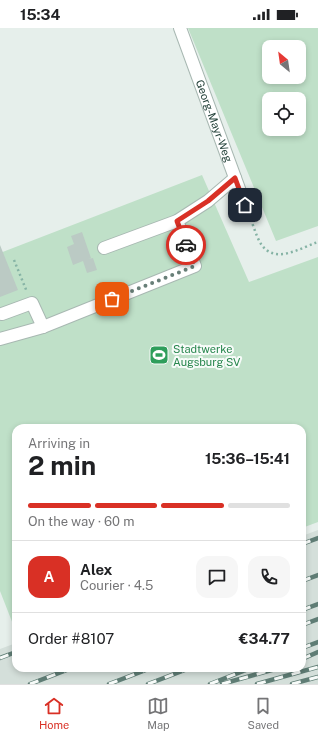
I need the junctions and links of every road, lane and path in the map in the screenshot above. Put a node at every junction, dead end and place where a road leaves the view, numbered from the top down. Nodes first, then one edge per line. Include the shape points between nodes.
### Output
1 (180, 28) edge
2 (235, 178) junction
3 (245, 205) joint
4 (177, 221) junction
5 (318, 242) edge
6 (104, 248) dead end
7 (14, 260) dead end
8 (32, 303) junction
9 (2, 314) dead end
10 (43, 327) junction
11 (0, 339) edge

1 - 2 street, Georg-Mayr-Weg
2 - 3 street, Georg-Mayr-Weg
2 - 4 street via 208,201
3 - 5 path via 261,244 270,252 280,256
4 - 6 street
4 - 10 street via 195,266
7 - 8 path
8 - 9 street
8 - 10 street
10 - 11 street

